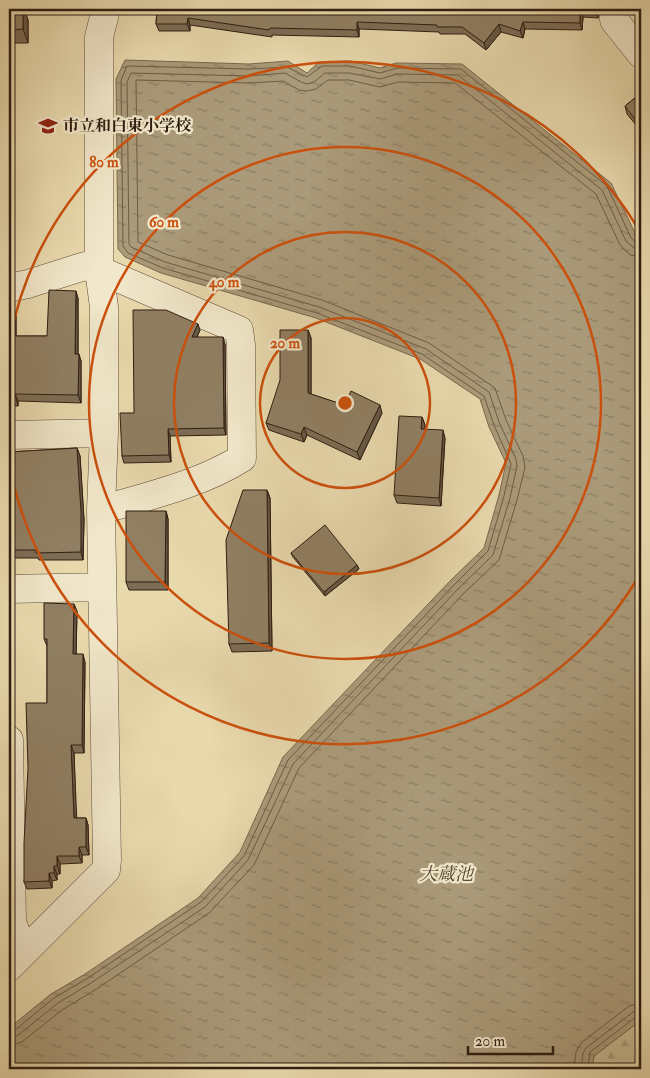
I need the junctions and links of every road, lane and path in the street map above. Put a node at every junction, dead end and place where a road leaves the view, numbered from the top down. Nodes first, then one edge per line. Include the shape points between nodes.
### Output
1 (106, 9) edge
2 (614, 9) edge
3 (641, 54) edge
4 (99, 270) junction
5 (9, 288) edge
6 (104, 433) junction
7 (9, 435) edge
8 (101, 510) junction
9 (102, 587) junction
10 (9, 589) edge
11 (9, 740) edge
12 (18, 958) edge

1 - 4 street via 99,37
2 - 3 street via 614,20
4 - 5 street via 85,266
4 - 6 street via 104,307
4 - 8 street via 239,330 242,354 242,458 229,467 169,490
6 - 7 street
6 - 8 street
8 - 9 street
9 - 10 street
9 - 12 street via 106,870
11 - 12 street via 12,922

